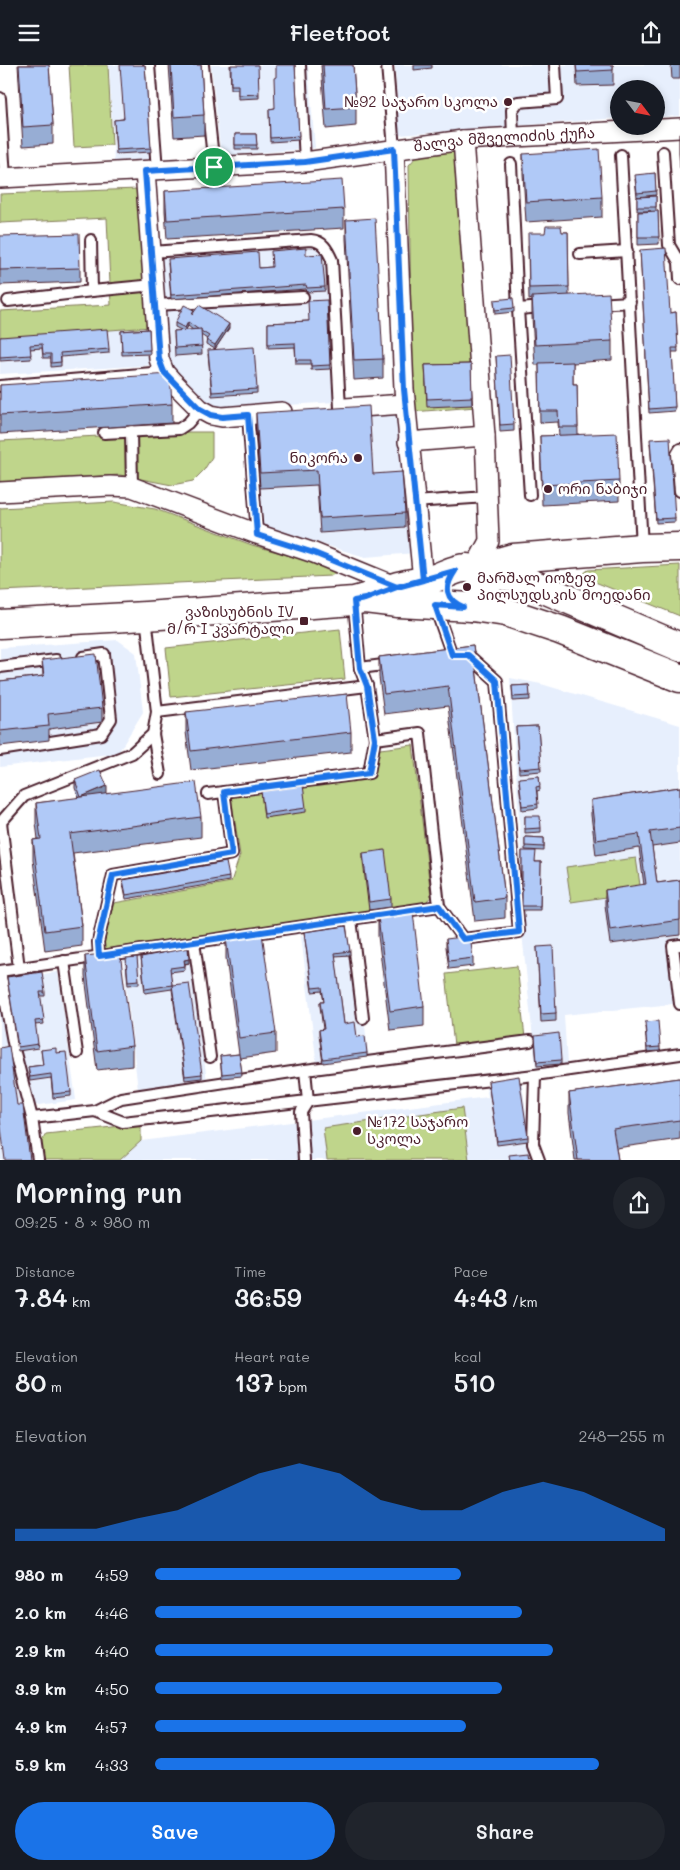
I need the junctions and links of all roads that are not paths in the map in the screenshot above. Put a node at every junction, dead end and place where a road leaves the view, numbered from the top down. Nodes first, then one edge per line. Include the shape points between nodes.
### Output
1 (149, 65) edge
2 (203, 65) edge
3 (300, 65) edge
4 (387, 65) edge
5 (554, 65) edge
6 (0, 98) edge
7 (0, 103) edge
8 (680, 128) edge
9 (513, 137) junction
10 (463, 140) junction
11 (394, 149) junction
12 (663, 152) dead end
13 (621, 155) dead end
14 (305, 162) junction
15 (511, 164) dead end
16 (214, 167) junction
17 (151, 170) junction
18 (2, 178) edge
19 (91, 240) dead end
20 (627, 251) junction
21 (152, 252) junction
22 (580, 254) dead end
23 (680, 279) edge
24 (154, 285) junction
25 (92, 291) junction
26 (303, 297) dead end
27 (8, 301) dead end
28 (630, 302) junction
29 (155, 305) junction
30 (583, 305) edge
31 (555, 307) edge
32 (518, 309) junction
33 (164, 372) junction
34 (0, 386) edge
35 (405, 404) junction
36 (200, 409) junction
37 (321, 410) junction
38 (248, 415) junction
39 (131, 431) junction
40 (104, 433) edge
41 (485, 436) junction
42 (408, 442) junction
43 (680, 449) edge
44 (132, 487) junction
45 (680, 491) edge
46 (0, 492) edge
47 (530, 495) dead end
48 (487, 497) junction
49 (414, 502) junction
50 (257, 535) junction
51 (680, 547) edge
52 (642, 548) junction
53 (470, 571) junction
54 (423, 580) junction
55 (397, 587) junction
56 (359, 600) junction
57 (435, 605) junction
58 (467, 607) junction
59 (146, 616) junction
60 (0, 624) edge
61 (680, 647) edge
62 (397, 663) edge
63 (0, 667) edge
64 (360, 668) junction
65 (680, 678) edge
66 (367, 686) junction
67 (157, 712) junction
68 (153, 734) junction
69 (375, 739) junction
70 (0, 750) edge
71 (160, 774) dead end
72 (224, 792) junction
73 (208, 794) dead end
74 (439, 906) junction
75 (351, 919) junction
76 (194, 942) junction
77 (680, 945) edge
78 (99, 956) junction
79 (64, 961) junction
80 (19, 968) junction
81 (680, 1004) edge
82 (363, 1018) dead end
83 (530, 1041) dead end
84 (77, 1053) dead end
85 (680, 1054) edge
86 (210, 1057) dead end
87 (305, 1070) junction
88 (535, 1075) junction
89 (308, 1101) junction
90 (95, 1111) junction
91 (32, 1118) junction
92 (38, 1160) edge
93 (304, 1160) edge
94 (539, 1160) edge

1 - 17 lane
2 - 16 lane
3 - 14 lane
4 - 11 lane
5 - 9 lane via 557,99 518,102 512,109
6 - 7 lane
7 - 18 lane
8 - 9 street, შალვა მშველიძის ქუჩა
9 - 10 street, შალვა მშველიძის ქუჩა
10 - 11 street, შალვა მშველიძის ქუჩა
10 - 41 street
11 - 14 street, შალვა მშველიძის ქუჩა
11 - 35 street
12 - 23 lane via 668,245 679,262
13 - 20 lane
14 - 16 street, შალვა მშველიძის ქუჩა
15 - 32 lane
16 - 17 street, შალვა მშველიძის ქუჩა
17 - 18 street, შალვა მშველიძის ქუჩა
17 - 21 street
19 - 25 lane
20 - 22 lane
20 - 28 lane
21 - 24 street
21 - 37 lane via 311,240 319,241 327,248 332,260
24 - 25 lane
24 - 29 street
25 - 27 lane
26 - 29 lane
28 - 30 lane
28 - 52 lane
29 - 33 street via 159,359
31 - 32 lane
32 - 47 lane
33 - 34 lane
33 - 36 street
35 - 37 street
35 - 42 street
36 - 38 street via 222,417
36 - 39 lane via 179,429
37 - 38 street
38 - 50 lane
39 - 40 lane
39 - 44 lane
41 - 42 street
41 - 48 street
42 - 49 street
43 - 45 lane via 677,454
44 - 46 street
44 - 50 street
48 - 49 lane
48 - 53 street via 489,541
49 - 54 street
50 - 55 street via 314,553
51 - 52 main road
52 - 53 main road via 513,558
53 - 54 main road
53 - 58 main road via 487,587 480,603
53 - 61 main road via 516,577
54 - 55 main road
55 - 56 main road
56 - 57 main road
56 - 59 main road
56 - 64 lane
57 - 58 main road
57 - 74 lane via 447,656 468,655 497,681 519,932 463,939
58 - 65 main road via 506,612
59 - 60 main road
59 - 67 lane
62 - 64 lane
63 - 70 lane via 104,654 112,719 101,735
64 - 66 lane
66 - 67 lane
66 - 69 lane
67 - 68 lane
68 - 71 lane
68 - 80 lane via 132,753 24,796 1,822
69 - 72 lane via 369,773
69 - 74 lane via 420,733
72 - 73 lane
72 - 78 lane via 232,854 113,875 98,942
74 - 75 lane
75 - 76 lane
75 - 82 lane
76 - 78 lane
76 - 86 lane
77 - 81 lane via 673,946
78 - 79 lane
79 - 80 lane
79 - 84 lane
80 - 91 lane via 0,971 15,1053
83 - 87 lane
85 - 88 lane
87 - 89 lane
87 - 90 lane via 121,1098
88 - 89 lane
88 - 94 lane via 533,1144
89 - 90 lane via 123,1122
89 - 93 lane via 300,1112
90 - 91 lane
91 - 92 lane

